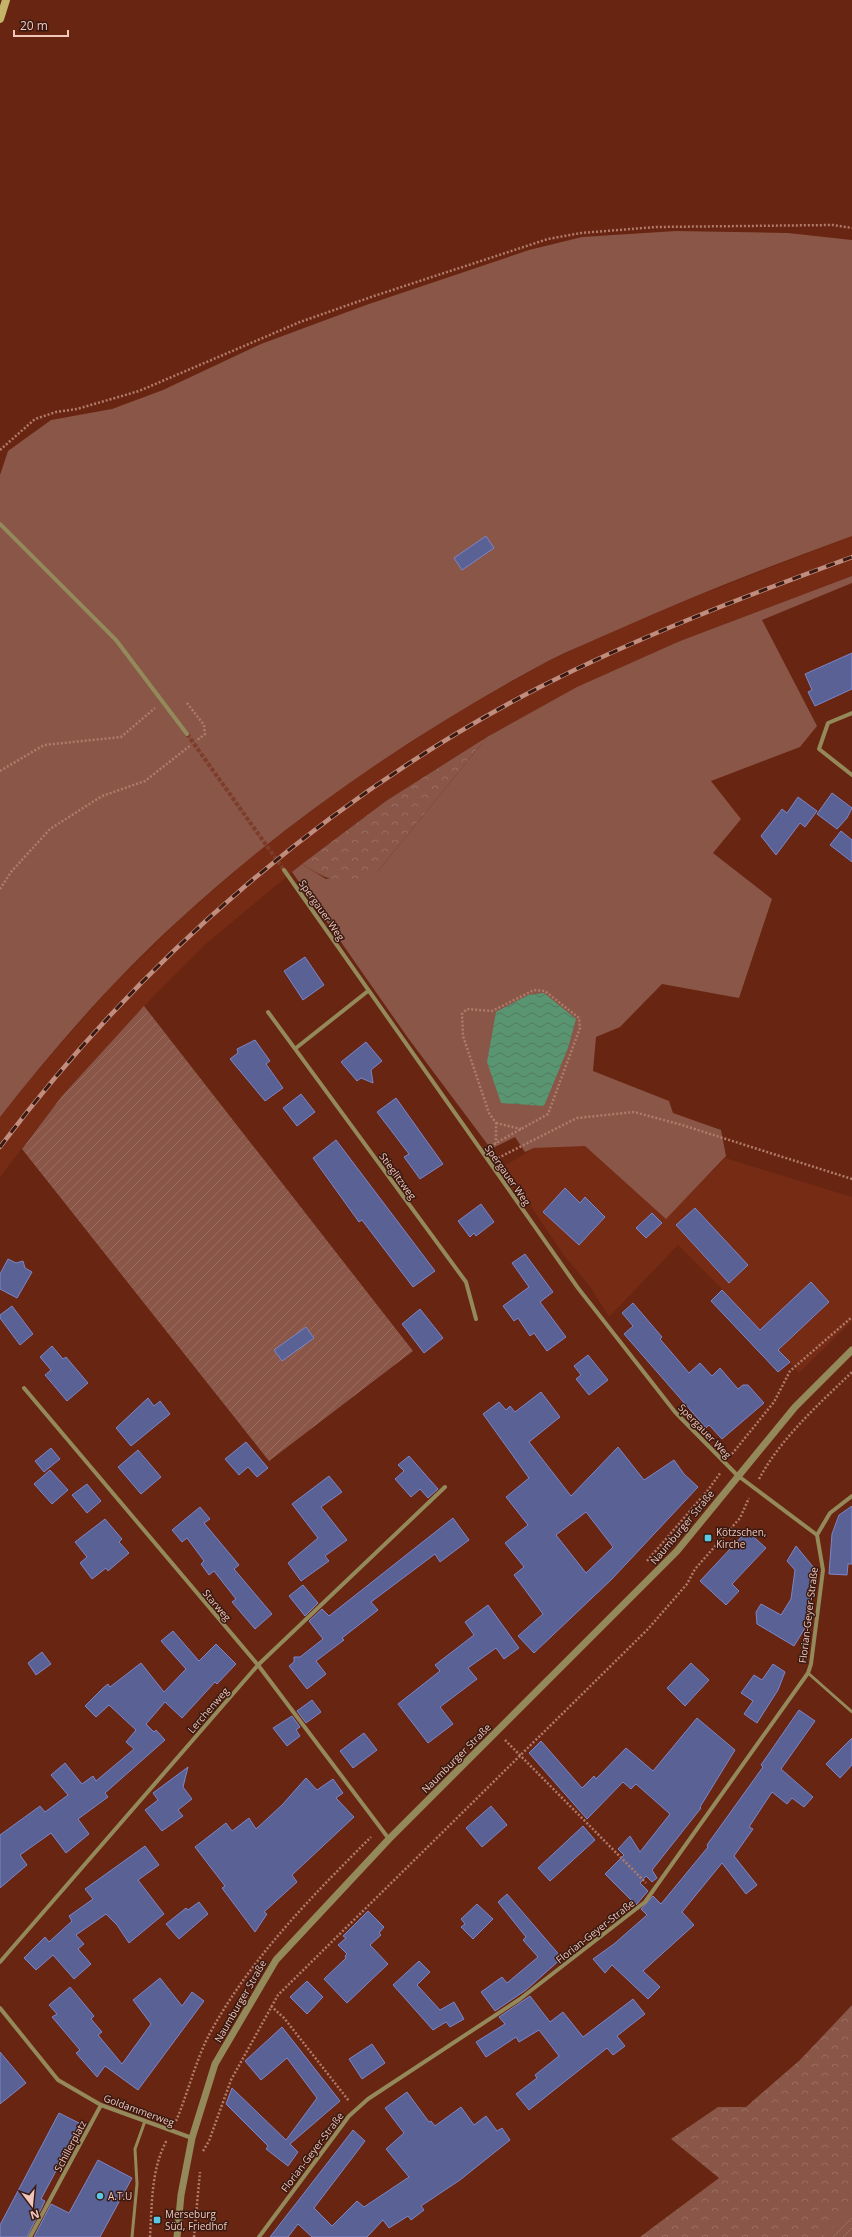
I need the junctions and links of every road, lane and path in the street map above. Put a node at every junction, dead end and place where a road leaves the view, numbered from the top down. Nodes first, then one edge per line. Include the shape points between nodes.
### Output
1 (6, 0) edge
2 (0, 19) edge
3 (852, 228) edge
4 (0, 450) edge
5 (0, 524) edge
6 (163, 702) junction
7 (187, 703) dead end
8 (852, 713) edge
9 (187, 734) tunnel mouth
10 (0, 771) edge
11 (852, 775) edge
12 (284, 870) tunnel mouth
13 (0, 889) edge
14 (368, 991) junction
15 (268, 1012) dead end
16 (296, 1048) junction
17 (496, 1123) junction
18 (521, 1129) junction
19 (496, 1144) junction
20 (482, 1152) junction
21 (490, 1163) junction
22 (852, 1180) edge
23 (852, 1316) edge
24 (476, 1319) dead end
25 (852, 1350) edge
26 (852, 1372) edge
27 (24, 1388) dead end
28 (726, 1464) junction
29 (737, 1475) junction
30 (445, 1487) dead end
31 (754, 1488) junction
32 (852, 1496) edge
33 (817, 1535) junction
34 (258, 1665) junction
35 (808, 1673) junction
36 (852, 1712) edge
37 (497, 1732) junction
38 (520, 1755) junction
39 (389, 1839) junction
40 (654, 1891) junction
41 (0, 1962) edge
42 (271, 2006) junction
43 (0, 2008) edge
44 (101, 2105) junction
45 (356, 2110) junction
46 (146, 2121) junction
47 (192, 2138) junction
48 (202, 2154) dead end
49 (200, 2169) dead end
50 (30, 2237) edge
51 (132, 2237) edge
52 (177, 2237) edge
53 (194, 2237) edge
54 (259, 2237) edge

1 - 2 main road
3 - 4 path via 832,225 656,227 581,233 548,239 300,322 139,392 42,417
5 - 6 street via 116,640
6 - 9 street
6 - 10 path via 121,737 44,745
7 - 13 path via 204,725 205,734 145,781 102,796 50,829
8 - 11 street via 828,723 819,749
12 - 14 street, Spergauer Weg
14 - 16 street
14 - 20 street, Spergauer Weg
15 - 16 street, Stieglitzweg
16 - 24 street, Stieglitzweg via 466,1282
17 - 18 path
17 - 18 path via 489,1113 463,1036 462,1014 467,1009 492,1011 534,990 545,991 579,1018 580,1028 548,1114
17 - 19 path
18 - 19 path
19 - 20 path
20 - 21 street, Spergauer Weg
21 - 22 path via 577,1118 634,1112
21 - 28 street, Spergauer Weg via 578,1288 675,1412
23 - 28 path via 790,1371 774,1402
25 - 29 street, Naumburger Straße via 795,1407
26 - 31 path via 806,1416 766,1466
27 - 34 street, Starweg
28 - 29 street, Spergauer Weg
29 - 31 street, Spergauer Weg
29 - 37 street, Naumburger Straße via 677,1551
30 - 34 street, Lerchenweg
31 - 33 street, Spergauer Weg
31 - 38 path via 740,1518 695,1569 687,1584 663,1612
32 - 33 street via 830,1513
33 - 35 street, Florian-Geyer-Straße via 824,1570
34 - 39 street, Starweg
34 - 41 street, Lerchenweg
35 - 36 lane
35 - 40 street, Florian-Geyer-Straße
37 - 38 path
37 - 39 street, Naumburger Straße
38 - 40 path
38 - 42 path via 278,1996
39 - 47 street, Naumburger Straße via 276,1960 215,2064
40 - 45 street, Florian-Geyer-Straße via 645,1902 520,1999 368,2099
42 - 45 path via 284,2018
42 - 48 path via 231,2080
43 - 44 street, Goldammerweg via 58,2080
44 - 46 street, Goldammerweg
44 - 50 street, Schillerplatz
45 - 54 street, Florian-Geyer-Straße
46 - 47 street, Goldammerweg
46 - 51 lane via 135,2149 137,2184
47 - 52 street, Naumburger Straße via 181,2194
49 - 53 path

